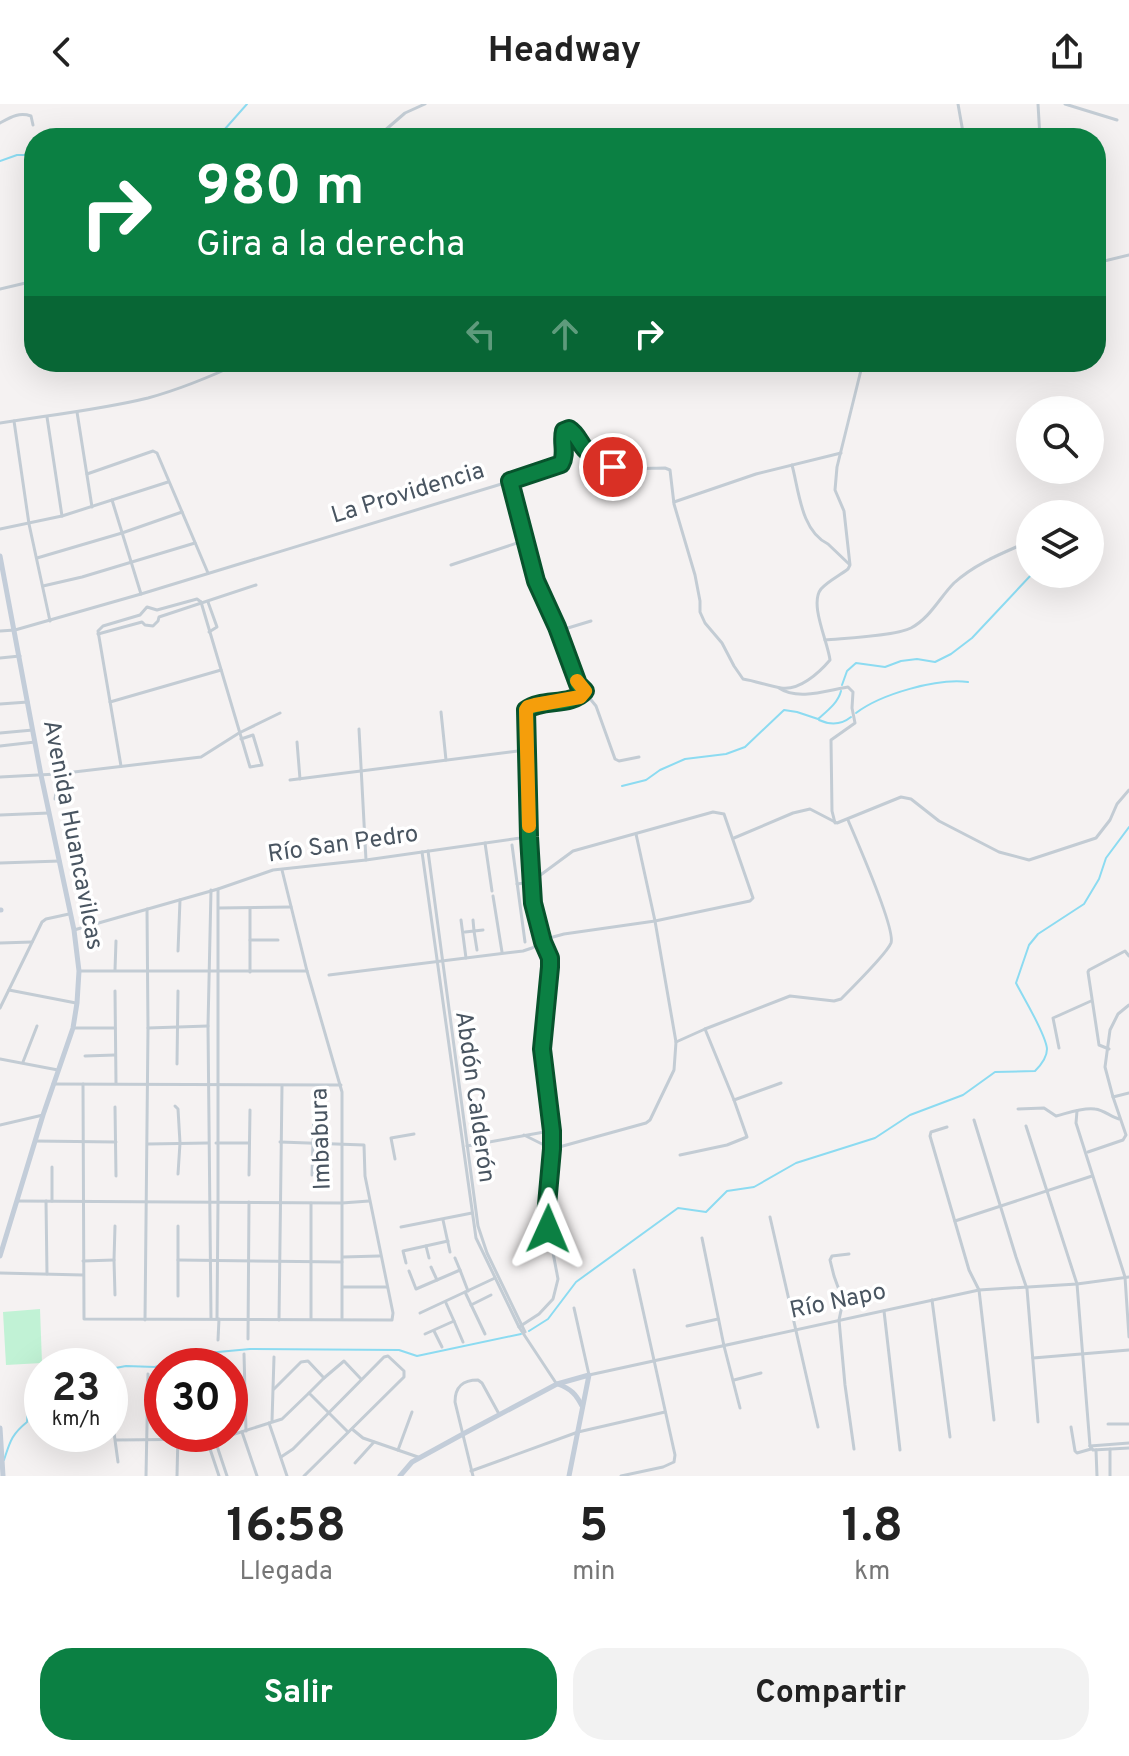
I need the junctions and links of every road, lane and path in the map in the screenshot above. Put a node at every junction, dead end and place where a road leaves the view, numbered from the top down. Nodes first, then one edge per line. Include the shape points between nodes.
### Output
1 (425, 104) edge
2 (958, 104) edge
3 (1038, 104) edge
4 (1065, 104) edge
5 (1117, 120) dead end
6 (0, 123) edge
7 (33, 125) dead end
8 (388, 128) edge
9 (962, 128) edge
10 (1039, 128) edge
11 (1129, 255) edge
12 (1106, 261) edge
13 (24, 283) edge
14 (0, 289) edge
15 (221, 372) edge
16 (861, 372) edge
17 (77, 412) junction
18 (47, 417) junction
19 (14, 421) junction
20 (0, 423) edge
21 (841, 453) junction
22 (831, 456) junction
23 (792, 465) junction
24 (837, 467) junction
25 (87, 474) junction
26 (510, 481) junction
27 (168, 482) junction
28 (112, 500) junction
29 (674, 502) junction
30 (92, 507) junction
31 (182, 512) junction
32 (62, 516) junction
33 (29, 524) junction
34 (0, 529) edge
35 (122, 533) junction
36 (526, 540) junction
37 (195, 543) junction
38 (1016, 548) edge
39 (0, 556) edge
40 (36, 558) junction
41 (131, 562) junction
42 (451, 565) dead end
43 (850, 565) junction
44 (208, 573) junction
45 (256, 585) dead end
46 (43, 586) junction
47 (141, 594) junction
48 (207, 601) junction
49 (201, 602) junction
50 (157, 610) junction
51 (140, 615) junction
52 (159, 617) junction
53 (50, 621) junction
54 (591, 621) dead end
55 (142, 622) junction
56 (15, 630) junction
57 (0, 631) edge
58 (558, 631) junction
59 (209, 632) junction
60 (98, 634) junction
61 (825, 640) junction
62 (20, 656) junction
63 (0, 658) edge
64 (221, 670) junction
65 (779, 688) junction
66 (585, 691) junction
67 (28, 702) junction
68 (110, 702) junction
69 (0, 704) edge
70 (441, 712) dead end
71 (280, 713) dead end
72 (359, 729) dead end
73 (33, 730) junction
74 (0, 733) edge
75 (239, 733) junction
76 (241, 739) junction
77 (35, 742) junction
78 (297, 742) dead end
79 (0, 746) edge
80 (526, 750) junction
81 (639, 757) dead end
82 (446, 760) junction
83 (121, 766) junction
84 (362, 771) junction
85 (55, 774) junction
86 (41, 775) junction
87 (0, 777) edge
88 (300, 779) junction
89 (290, 780) dead end
90 (1129, 790) edge
91 (55, 799) dead end
92 (49, 813) junction
93 (0, 815) edge
94 (848, 819) junction
95 (835, 823) junction
96 (636, 834) junction
97 (529, 837) junction
98 (733, 838) junction
99 (485, 843) junction
100 (512, 845) dead end
101 (428, 851) junction
102 (422, 852) junction
103 (366, 860) junction
104 (60, 861) junction
105 (0, 863) edge
106 (282, 870) junction
107 (531, 882) junction
108 (517, 884) junction
109 (218, 889) junction
110 (211, 890) junction
111 (180, 900) junction
112 (291, 907) junction
113 (219, 908) junction
114 (147, 909) junction
115 (250, 909) junction
116 (71, 914) junction
117 (461, 920) dead end
118 (473, 920) dead end
119 (655, 921) junction
120 (74, 930) junction
121 (483, 930) dead end
122 (474, 931) junction
123 (463, 933) junction
124 (250, 940) junction
125 (278, 940) dead end
126 (116, 941) dead end
127 (32, 942) junction
128 (525, 942) dead end
129 (543, 942) junction
130 (0, 943) edge
131 (477, 950) dead end
132 (178, 951) dead end
133 (502, 953) junction
134 (1129, 956) edge
135 (466, 958) junction
136 (440, 961) junction
137 (115, 970) junction
138 (147, 970) junction
139 (79, 971) junction
140 (210, 971) junction
141 (307, 971) junction
142 (218, 972) junction
143 (250, 972) junction
144 (329, 975) dead end
145 (9, 990) junction
146 (115, 991) dead end
147 (178, 991) dead end
148 (7, 995) junction
149 (0, 996) edge
150 (1092, 1000) junction
151 (77, 1003) junction
152 (1129, 1005) edge
153 (0, 1008) edge
154 (37, 1026) dead end
155 (208, 1026) junction
156 (179, 1027) junction
157 (73, 1028) junction
158 (115, 1028) junction
159 (148, 1028) junction
160 (705, 1029) junction
161 (676, 1042) junction
162 (1059, 1048) dead end
163 (1109, 1049) junction
164 (115, 1055) junction
165 (85, 1056) dead end
166 (0, 1059) edge
167 (23, 1062) junction
168 (177, 1064) dead end
169 (58, 1070) junction
170 (781, 1083) dead end
171 (53, 1084) junction
172 (83, 1084) junction
173 (116, 1084) junction
174 (147, 1084) junction
175 (210, 1084) junction
176 (217, 1084) junction
177 (341, 1085) junction
178 (282, 1086) junction
179 (1129, 1093) edge
180 (1113, 1097) junction
181 (734, 1100) junction
182 (175, 1106) dead end
183 (115, 1107) dead end
184 (314, 1109) dead end
185 (1018, 1109) dead end
186 (250, 1110) dead end
187 (1077, 1111) junction
188 (1068, 1113) junction
189 (43, 1115) junction
190 (1129, 1115) edge
191 (1119, 1117) junction
192 (974, 1120) dead end
193 (1076, 1123) junction
194 (0, 1125) edge
195 (1026, 1126) dead end
196 (947, 1127) dead end
197 (552, 1131) junction
198 (414, 1134) dead end
199 (524, 1135) junction
200 (1127, 1139) edge
201 (35, 1141) junction
202 (83, 1141) junction
203 (116, 1142) junction
204 (280, 1142) junction
205 (180, 1143) junction
206 (210, 1143) junction
207 (217, 1143) junction
208 (248, 1143) junction
209 (313, 1143) junction
210 (344, 1143) junction
211 (147, 1144) junction
212 (466, 1146) junction
213 (552, 1149) junction
214 (1087, 1153) junction
215 (680, 1155) dead end
216 (395, 1159) dead end
217 (52, 1167) dead end
218 (178, 1174) dead end
219 (249, 1175) dead end
220 (312, 1175) dead end
221 (116, 1176) dead end
222 (1094, 1176) junction
223 (1047, 1190) junction
224 (17, 1201) junction
225 (46, 1201) junction
226 (52, 1201) junction
227 (83, 1201) junction
228 (147, 1201) junction
229 (211, 1201) junction
230 (218, 1201) junction
231 (370, 1201) junction
232 (249, 1202) junction
233 (281, 1202) junction
234 (311, 1203) junction
235 (342, 1203) junction
236 (1002, 1207) junction
237 (472, 1213) junction
238 (770, 1217) dead end
239 (443, 1219) junction
240 (955, 1221) junction
241 (115, 1226) dead end
242 (178, 1226) dead end
243 (401, 1227) dead end
244 (702, 1238) dead end
245 (448, 1241) junction
246 (426, 1246) junction
247 (450, 1252) dead end
248 (849, 1254) dead end
249 (0, 1256) edge
250 (380, 1256) junction
251 (429, 1258) dead end
252 (455, 1258) dead end
253 (342, 1259) junction
254 (114, 1260) junction
255 (178, 1260) junction
256 (249, 1260) junction
257 (83, 1261) junction
258 (210, 1261) junction
259 (217, 1261) junction
260 (278, 1261) junction
261 (311, 1261) junction
262 (406, 1263) dead end
263 (431, 1267) dead end
264 (460, 1270) junction
265 (634, 1270) dead end
266 (409, 1271) dead end
267 (0, 1273) edge
268 (47, 1274) junction
269 (83, 1275) junction
270 (1127, 1277) edge
271 (496, 1278) junction
272 (437, 1280) junction
273 (1077, 1284) junction
274 (342, 1287) junction
275 (387, 1287) junction
276 (1027, 1289) junction
277 (979, 1290) junction
278 (467, 1292) junction
279 (115, 1295) dead end
280 (491, 1295) dead end
281 (178, 1296) dead end
282 (932, 1300) junction
283 (445, 1302) junction
284 (471, 1305) junction
285 (574, 1308) dead end
286 (884, 1311) junction
287 (420, 1313) dead end
288 (216, 1319) junction
289 (311, 1319) junction
290 (342, 1319) junction
291 (719, 1319) junction
292 (145, 1320) junction
293 (249, 1320) junction
294 (279, 1320) junction
295 (839, 1320) junction
296 (454, 1321) junction
297 (687, 1326) dead end
298 (521, 1327) junction
299 (796, 1329) junction
300 (434, 1331) junction
301 (425, 1334) dead end
302 (485, 1334) dead end
303 (1129, 1337) edge
304 (248, 1339) dead end
305 (218, 1340) dead end
306 (463, 1342) dead end
307 (724, 1346) junction
308 (442, 1347) dead end
309 (1129, 1350) edge
310 (1081, 1354) junction
311 (274, 1357) dead end
312 (1033, 1359) junction
313 (655, 1360) junction
314 (761, 1373) dead end
315 (589, 1375) junction
316 (324, 1378) junction
317 (361, 1379) junction
318 (734, 1380) junction
319 (557, 1384) junction
320 (274, 1389) junction
321 (309, 1393) junction
322 (582, 1407) junction
323 (740, 1408) dead end
324 (329, 1412) junction
325 (412, 1412) dead end
326 (665, 1412) junction
327 (499, 1414) junction
328 (994, 1420) dead end
329 (271, 1422) junction
330 (1038, 1422) dead end
331 (1108, 1424) dead end
332 (1129, 1424) edge
333 (818, 1427) dead end
334 (1071, 1427) dead end
335 (0, 1428) edge
336 (248, 1430) edge
337 (350, 1430) junction
338 (578, 1432) junction
339 (463, 1434) junction
340 (950, 1437) dead end
341 (374, 1442) junction
342 (248, 1445) edge
343 (1129, 1446) edge
344 (1092, 1448) junction
345 (854, 1449) dead end
346 (1110, 1449) junction
347 (398, 1450) junction
348 (900, 1450) dead end
349 (117, 1452) edge
350 (147, 1452) edge
351 (178, 1452) edge
352 (211, 1452) edge
353 (219, 1452) edge
354 (281, 1457) junction
355 (419, 1458) junction
356 (2, 1462) edge
357 (118, 1462) dead end
358 (355, 1463) dead end
359 (472, 1474) edge
360 (3, 1476) edge
361 (146, 1476) edge
362 (177, 1476) edge
363 (219, 1476) edge
364 (227, 1476) edge
365 (257, 1476) edge
366 (287, 1476) edge
367 (304, 1476) edge
368 (400, 1476) edge
369 (569, 1476) edge
370 (621, 1476) edge
371 (1097, 1476) edge
372 (1110, 1476) edge

1 - 8 street
2 - 9 street
3 - 10 street
4 - 5 street
6 - 7 street via 28,114
11 - 12 street
13 - 14 street
15 - 17 street via 150,397
16 - 21 street
17 - 18 street
17 - 25 street
18 - 19 street
18 - 32 street
19 - 20 street
19 - 33 street
21 - 22 street
21 - 24 street
22 - 23 street
22 - 24 street
23 - 29 street
23 - 43 street via 808,526
24 - 43 street via 835,490 844,511
25 - 27 street via 153,451
25 - 30 street
26 - 29 street, La Providencia via 561,464 562,438 569,429 601,463 668,468
26 - 36 street
26 - 44 street, La Providencia
27 - 28 street
27 - 31 street
28 - 30 street
28 - 35 street
29 - 65 street, La Providencia via 705,623 743,679
30 - 32 street
31 - 35 street
31 - 37 street
32 - 33 street
33 - 34 street
33 - 40 street
35 - 40 street
35 - 41 street
36 - 42 street
36 - 58 street via 536,581
37 - 41 street
37 - 44 street
38 - 61 street via 971,569 911,629
39 - 56 street, Avenida Huancavilcas
40 - 46 street
41 - 46 street
41 - 47 street
43 - 61 street via 817,596
44 - 47 street, La Providencia
45 - 48 street
46 - 53 street
47 - 53 street, La Providencia
48 - 49 street
48 - 59 street via 217,627
49 - 50 street
49 - 52 street
49 - 59 street
50 - 51 street via 147,607
50 - 52 street
51 - 55 street
51 - 60 street via 103,626
52 - 55 street via 153,626
53 - 56 street, La Providencia
54 - 58 street
55 - 60 street
56 - 57 street, La Providencia
56 - 62 street, Avenida Huancavilcas
58 - 66 street
59 - 64 street
60 - 68 street
61 - 65 street via 830,658 825,666 807,681
62 - 63 street
62 - 67 street, Avenida Huancavilcas
64 - 68 street
64 - 75 street
65 - 95 street, La Providencia via 788,693 852,689 855,722 831,740
66 - 80 street via 577,698 526,709
66 - 81 street via 596,706 615,759
67 - 69 street
67 - 73 street, Avenida Huancavilcas
68 - 83 street
70 - 82 street
71 - 75 street
72 - 84 street
73 - 74 street
73 - 77 street, Avenida Huancavilcas
75 - 76 street
75 - 83 street via 201,757
76 - 76 street via 253,735 262,765 250,768
77 - 79 street
77 - 86 street, Avenida Huancavilcas
78 - 88 street
80 - 82 street
80 - 97 street
82 - 84 street
83 - 85 street
84 - 88 street
84 - 103 street
85 - 86 street
85 - 91 street
86 - 87 street
86 - 92 street, Avenida Huancavilcas
88 - 89 street
90 - 94 street via 1096,838 1029,860 999,852 906,797
92 - 93 street
92 - 104 street, Avenida Huancavilcas
94 - 95 street
94 - 160 street via 892,937 890,946 841,999 790,996
95 - 98 street via 810,809
96 - 98 street via 719,812
96 - 107 street via 573,851
96 - 119 street
97 - 99 street, Río San Pedro
97 - 107 street
98 - 119 street via 753,898
99 - 101 street, Río San Pedro
99 - 133 street
100 - 108 street
101 - 102 street, Río San Pedro
101 - 136 street, Abdón Calderón
102 - 103 street, Río San Pedro
102 - 136 street, Abdón Calderón
103 - 106 street, Río San Pedro
104 - 105 street
104 - 116 street, Avenida Huancavilcas
106 - 109 street, Río San Pedro
106 - 112 street, Imbabura
107 - 108 street
107 - 129 street
108 - 128 street
109 - 110 street, Río San Pedro
109 - 113 street
110 - 111 street, Río San Pedro
110 - 140 street
111 - 114 street, Río San Pedro
111 - 132 street
112 - 115 street
112 - 141 street, Imbabura
113 - 115 street
113 - 142 street
114 - 120 street, Río San Pedro
114 - 138 street
115 - 124 street
116 - 120 street, Avenida Huancavilcas
116 - 127 street via 46,919
117 - 123 street
118 - 122 street
119 - 129 street
119 - 161 street
120 - 139 street, Avenida Huancavilcas
121 - 122 street
122 - 123 street
122 - 131 street
123 - 135 street
124 - 125 street
124 - 143 street
126 - 137 street
127 - 130 street
127 - 145 street
129 - 133 street
129 - 197 street via 550,958 542,1049
133 - 135 street
134 - 150 street via 1125,951 1089,970
135 - 136 street
136 - 144 street
136 - 212 street, Abdón Calderón
137 - 138 street
137 - 139 street
138 - 140 street
138 - 159 street
139 - 151 street, Avenida Huancavilcas
140 - 142 street
140 - 155 street
141 - 143 street
141 - 177 street, Imbabura
142 - 143 street
142 - 176 street
145 - 148 street
145 - 151 street
146 - 158 street
147 - 156 street
148 - 149 street
148 - 153 street
150 - 162 street via 1053,1018
150 - 163 street via 1099,1045
151 - 157 street, Avenida Huancavilcas
152 - 163 street via 1110,1030
154 - 167 street
155 - 156 street
155 - 175 street
156 - 159 street
156 - 168 street
157 - 158 street
157 - 169 street, Avenida Huancavilcas
158 - 164 street
159 - 174 street
160 - 161 street
160 - 181 street
161 - 213 street via 674,1070 648,1122
163 - 180 street via 1105,1067
164 - 165 street
164 - 173 street
166 - 167 street
167 - 169 street
169 - 171 street, Avenida Huancavilcas
170 - 181 street
171 - 172 street
171 - 189 street, Avenida Huancavilcas
172 - 173 street
172 - 202 street
173 - 174 street
174 - 175 street
174 - 211 street
175 - 176 street
175 - 206 street
176 - 178 street
176 - 207 street
177 - 178 street
177 - 210 street, Imbabura
178 - 204 street
179 - 180 street
180 - 191 street
181 - 215 street via 747,1137
182 - 205 street
183 - 203 street
184 - 209 street
185 - 188 street
186 - 208 street
187 - 188 street
187 - 191 street via 1098,1109
187 - 193 street
188 - 193 street
189 - 194 street
189 - 201 street, Avenida Huancavilcas
190 - 191 street
191 - 200 street
192 - 236 street
193 - 214 street
195 - 223 street
196 - 240 street via 930,1136
197 - 199 street
197 - 213 street
198 - 216 street via 391,1138
199 - 212 street
199 - 213 street
200 - 214 street
201 - 202 street
201 - 224 street, Avenida Huancavilcas
202 - 203 street
202 - 227 street
203 - 221 street
204 - 209 street
204 - 233 street
205 - 206 street
205 - 211 street
205 - 218 street
206 - 207 street
206 - 229 street
207 - 208 street
207 - 230 street
208 - 219 street
209 - 210 street
209 - 220 street
210 - 231 street via 364,1145
210 - 235 street, Imbabura
211 - 228 street
212 - 237 street, Abdón Calderón
212 - 271 street, Abdón Calderón via 478,1226
213 - 298 street via 546,1216 558,1279 553,1299
214 - 222 street
217 - 226 street
222 - 223 street
222 - 270 street
223 - 236 street
223 - 273 street
224 - 225 street
224 - 249 street, Avenida Huancavilcas
225 - 226 street
225 - 268 street
226 - 227 street
227 - 228 street
227 - 257 street
228 - 229 street
228 - 292 street
229 - 230 street
229 - 258 street
230 - 232 street
230 - 259 street
231 - 235 street
231 - 250 street
232 - 233 street
232 - 256 street
233 - 234 street
233 - 260 street
234 - 235 street
234 - 261 street
235 - 253 street, Imbabura
236 - 240 street
236 - 276 street
237 - 239 street
237 - 271 street, Abdón Calderón via 476,1238
238 - 299 street
239 - 243 street
239 - 245 street
240 - 277 street
241 - 254 street
242 - 255 street
244 - 291 street
245 - 246 street
245 - 247 street
246 - 251 street
246 - 262 street via 403,1251
248 - 295 street via 831,1258 843,1301
250 - 253 street
250 - 275 street
252 - 264 street
253 - 261 street
253 - 274 street, Imbabura
254 - 257 street
254 - 279 street
255 - 258 street
255 - 281 street
256 - 259 street
256 - 260 street
256 - 293 street
257 - 269 street
258 - 259 street
258 - 288 street
259 - 288 street
260 - 261 street
260 - 294 street
261 - 289 street
263 - 272 street
264 - 272 street
264 - 278 street
265 - 313 street
266 - 272 street via 416,1289
267 - 268 street
268 - 269 street
269 - 292 street via 84,1319
270 - 273 street, Río Napo
270 - 303 street
271 - 278 street
271 - 298 street, Abdón Calderón
273 - 276 street, Río Napo
273 - 310 street
274 - 275 street
274 - 290 street, Imbabura
275 - 290 street via 392,1320
276 - 277 street, Río Napo
276 - 312 street
277 - 282 street, Río Napo
277 - 328 street
278 - 283 street
278 - 284 street
280 - 284 street
282 - 286 street, Río Napo
282 - 340 street
283 - 287 street
283 - 296 street
284 - 302 street
285 - 315 street
286 - 295 street, Río Napo
286 - 348 street
288 - 292 street
288 - 293 street
288 - 305 street
289 - 290 street
289 - 294 street
291 - 297 street
291 - 307 street
293 - 294 street
293 - 304 street
295 - 299 street, Río Napo
295 - 345 street
296 - 300 street
296 - 306 street
298 - 319 street, Abdón Calderón
299 - 307 street, Río Napo
299 - 333 street
300 - 301 street
300 - 308 street
307 - 313 street, Río Napo
307 - 318 street
309 - 310 street
310 - 312 street
310 - 344 street
311 - 320 street
312 - 330 street
313 - 315 street, Río Napo
313 - 326 street
314 - 318 street
315 - 319 street, Río Napo
315 - 322 street
316 - 317 street via 344,1361
316 - 320 street via 303,1360
316 - 321 street
317 - 324 street
317 - 337 street via 386,1356 405,1374
318 - 323 street
319 - 322 street via 571,1390
319 - 327 street, Río Napo
320 - 329 street
321 - 324 street
321 - 329 street via 285,1417
322 - 338 street
324 - 337 street
324 - 354 street
325 - 347 street
326 - 338 street
326 - 370 street via 674,1462
327 - 339 street, Río Napo
327 - 339 street via 482,1383 465,1382 455,1393
329 - 336 street
329 - 354 street
331 - 332 street
334 - 344 street via 1077,1453
335 - 356 street
337 - 341 street
337 - 367 street
338 - 359 street
338 - 369 street
339 - 355 street, Río Napo
339 - 359 street
341 - 347 street
341 - 358 street
342 - 365 street
343 - 344 street
343 - 346 street
344 - 346 street
344 - 371 street
346 - 372 street
347 - 355 street
349 - 357 street
350 - 361 street
351 - 362 street
352 - 363 street
353 - 364 street
354 - 366 street
355 - 368 street, Río Napo
356 - 360 street

